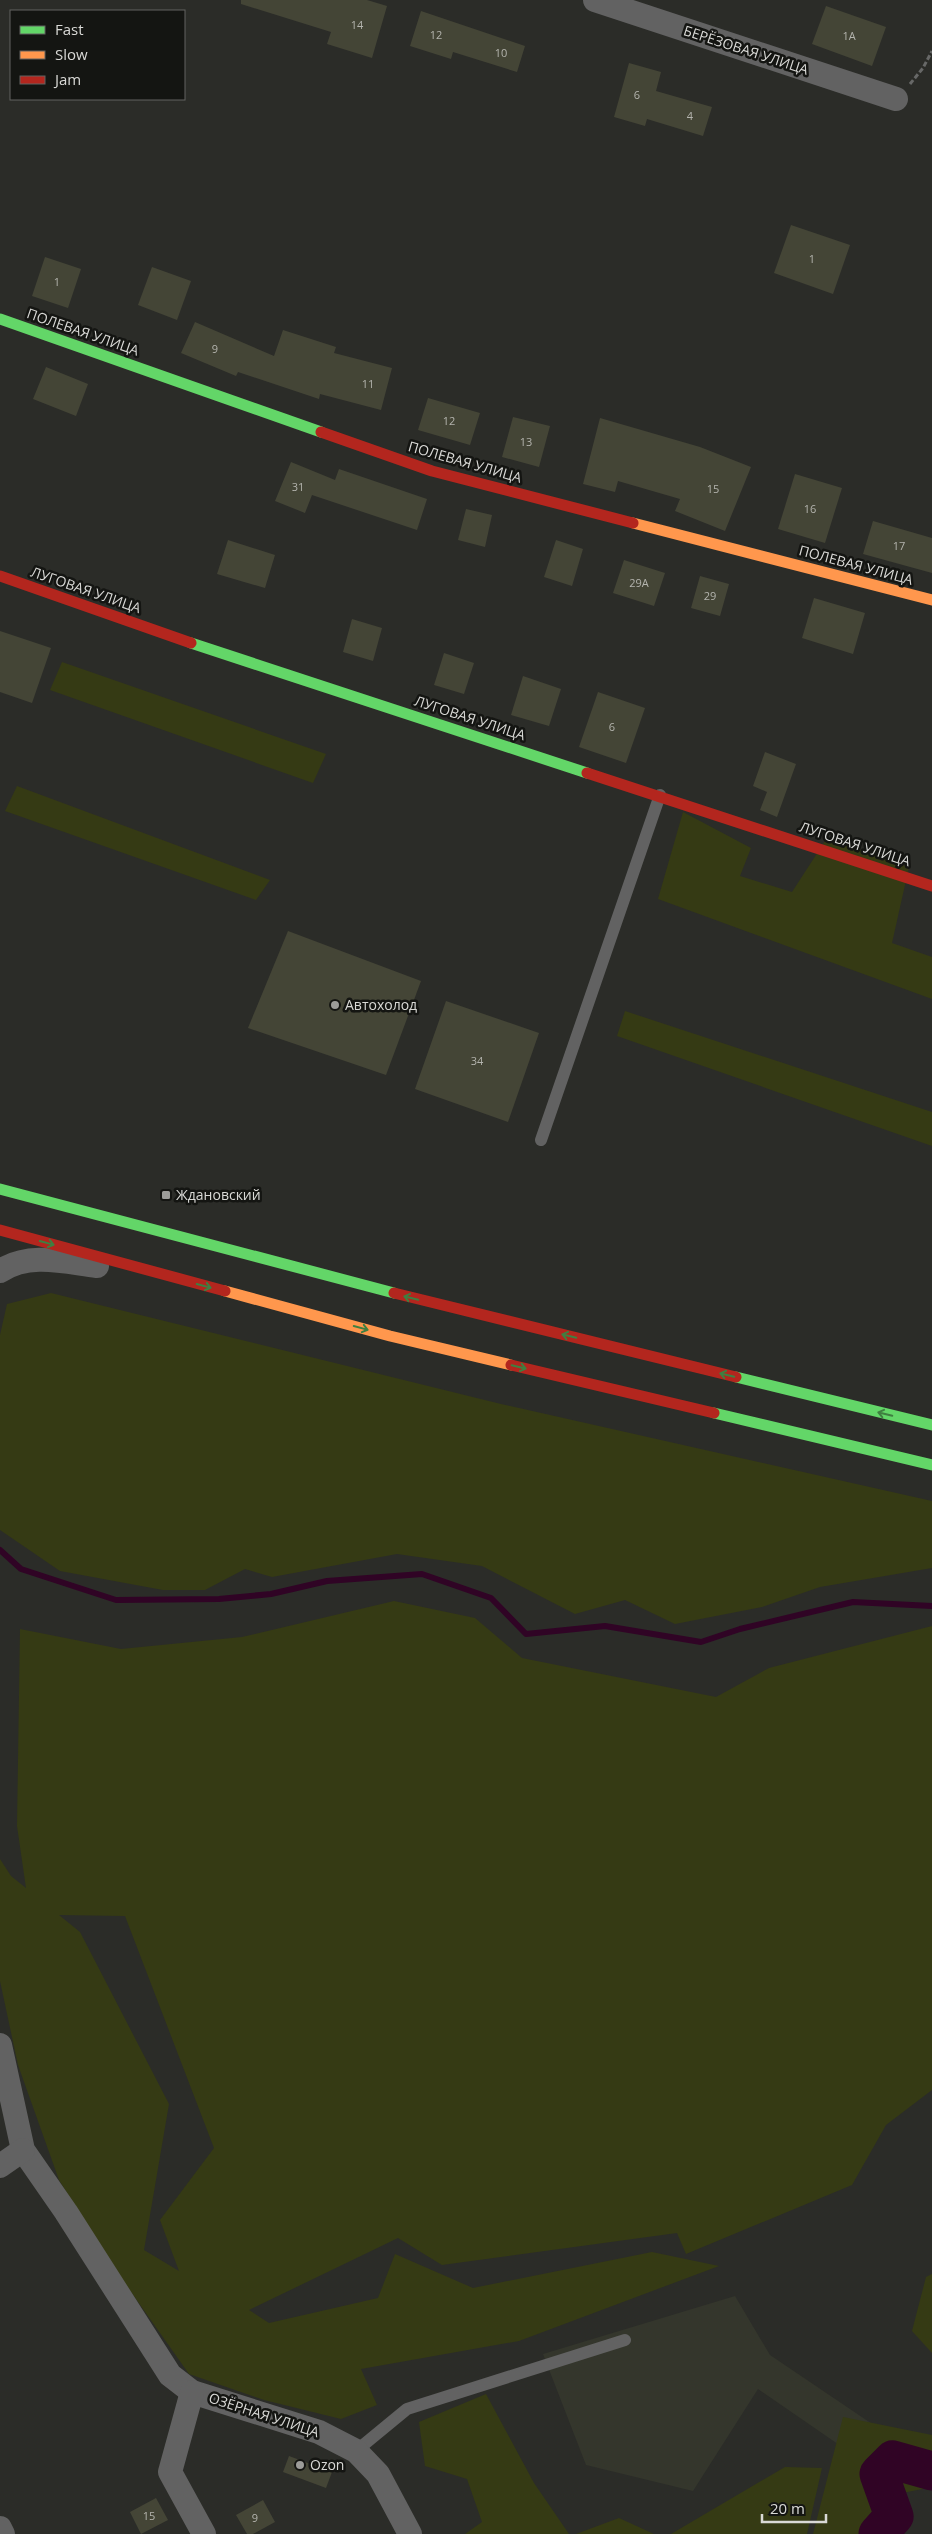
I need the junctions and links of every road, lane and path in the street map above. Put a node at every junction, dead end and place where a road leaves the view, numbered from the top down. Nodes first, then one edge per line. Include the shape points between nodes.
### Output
1 (595, 0) edge
2 (932, 51) edge
3 (896, 99) joint
4 (0, 319) edge
5 (0, 576) edge
6 (932, 600) edge
7 (660, 795) junction
8 (932, 886) edge
9 (541, 1140) dead end
10 (0, 1189) edge
11 (0, 1230) edge
12 (0, 1271) edge
13 (155, 1273) junction
14 (932, 1425) edge
15 (932, 1465) edge
16 (0, 2045) edge
17 (23, 2150) junction
18 (0, 2166) edge
19 (625, 2340) dead end
20 (192, 2392) junction
21 (356, 2451) junction
22 (0, 2528) edge
23 (3, 2534) edge
24 (204, 2534) edge
25 (410, 2534) edge

1 - 3 street, БЕРЁЗОВАЯ УЛИЦА
2 - 3 path via 923,68
4 - 6 street, ПОЛЕВАЯ УЛИЦА via 432,471
5 - 7 street, ЛУГОВАЯ УЛИЦА via 203,647
7 - 8 street, ЛУГОВАЯ УЛИЦА
7 - 9 lane
14 -> 10 street via 400,1295
11 -> 13 street
12 - 13 street via 18,1261 33,1258
13 -> 15 street via 390,1336
16 - 17 street
17 - 18 street
17 - 20 street via 170,2376
19 - 21 lane via 406,2409
20 - 21 street, ОЗЁРНАЯ УЛИЦА via 319,2432
20 - 24 street, ОЗЁРНАЯ УЛИЦА via 170,2472
21 - 25 street, ОЗЁРНАЯ УЛИЦА via 378,2474
22 - 23 street

